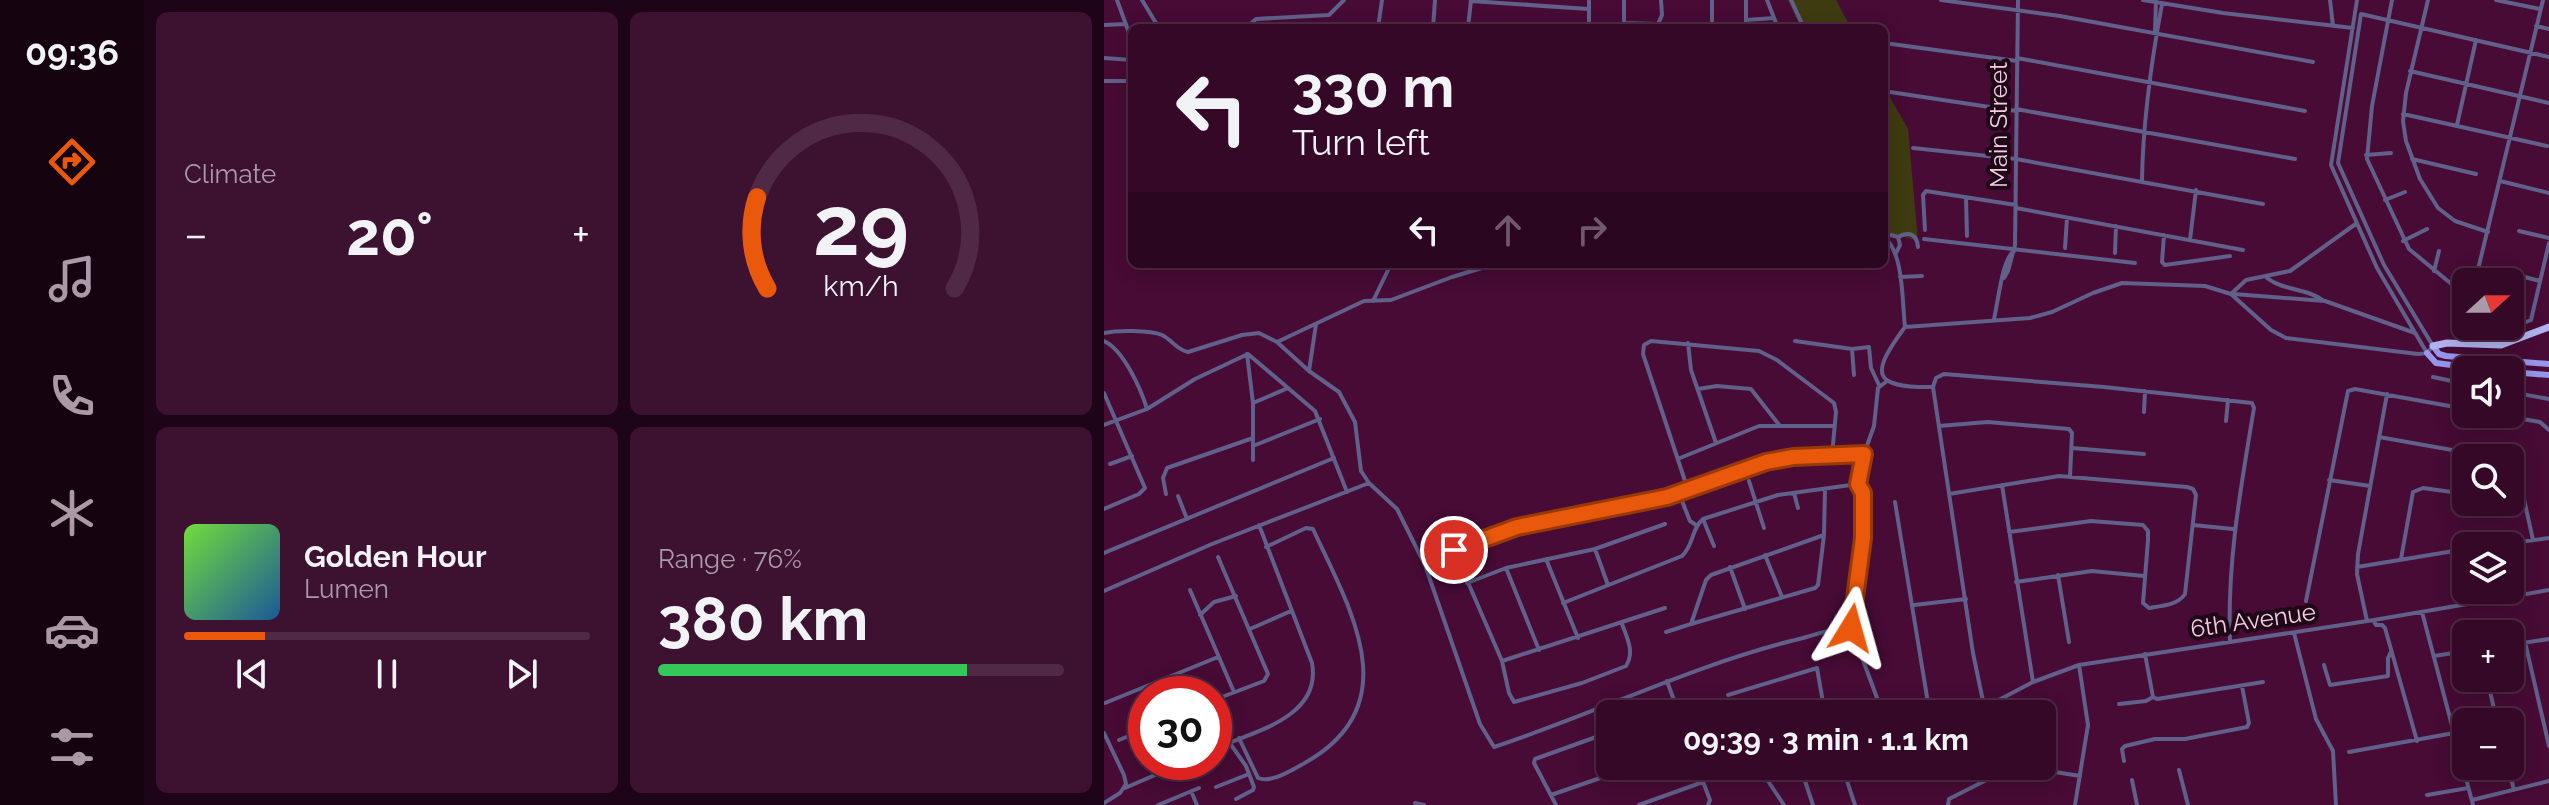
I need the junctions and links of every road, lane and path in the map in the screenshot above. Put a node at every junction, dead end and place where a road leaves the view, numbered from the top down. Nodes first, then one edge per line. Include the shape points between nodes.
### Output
1 (1117, 0) edge
2 (1142, 0) edge
3 (1344, 0) edge
4 (1382, 0) edge
5 (1435, 0) edge
6 (1471, 0) edge
7 (1589, 0) edge
8 (1624, 0) edge
9 (1661, 0) edge
10 (1712, 0) edge
11 (1746, 0) edge
12 (1767, 0) edge
13 (1791, 0) edge
14 (1941, 0) edge
15 (2018, 0) edge
16 (2143, 0) edge
17 (2330, 0) edge
18 (2357, 0) edge
19 (2392, 0) edge
20 (2428, 0) edge
21 (2496, 0) edge
22 (2543, 0) edge
23 (2158, 2) edge
24 (1588, 9) junction
25 (2540, 9) junction
26 (2018, 11) junction
27 (1774, 18) junction
28 (1746, 20) junction
29 (2387, 20) junction
30 (1126, 24) junction
31 (1157, 24) edge
32 (1250, 24) edge
33 (1379, 24) edge
34 (1433, 24) edge
35 (1468, 24) edge
36 (1589, 24) edge
37 (1624, 24) edge
38 (1658, 24) edge
39 (1712, 24) edge
40 (1746, 24) edge
41 (1776, 24) edge
42 (1802, 24) edge
43 (1104, 25) edge
44 (2333, 26) junction
45 (2536, 26) junction
46 (2421, 27) junction
47 (2353, 28) junction
48 (2549, 29) edge
49 (1128, 30) edge
50 (2155, 34) junction
51 (2476, 40) junction
52 (1888, 43) edge
53 (2530, 52) junction
54 (2549, 57) edge
55 (1104, 58) edge
56 (2017, 59) junction
57 (1128, 60) edge
58 (2313, 62) dead end
59 (2410, 71) junction
60 (1104, 81) edge
61 (1128, 81) edge
62 (2150, 82) junction
63 (2466, 83) junction
64 (1890, 92) dead end
65 (2520, 96) junction
66 (2549, 103) edge
67 (2016, 110) junction
68 (2305, 111) dead end
69 (2403, 114) junction
70 (2457, 125) junction
71 (2143, 131) junction
72 (2511, 138) junction
73 (2547, 146) edge
74 (1913, 148) dead end
75 (2391, 153) dead end
76 (2366, 155) junction
77 (2016, 159) junction
78 (2295, 159) dead end
79 (2412, 159) junction
80 (2476, 174) dead end
81 (2142, 180) junction
82 (2500, 181) junction
83 (2196, 190) junction
84 (2405, 192) dead end
85 (2549, 193) edge
86 (1966, 197) junction
87 (2385, 200) junction
88 (2263, 204) dead end
89 (2016, 206) junction
90 (2067, 218) junction
91 (2357, 223) junction
92 (2116, 226) junction
93 (2427, 229) dead end
94 (1925, 230) dead end
95 (2519, 231) dead end
96 (2488, 232) junction
97 (2164, 235) junction
98 (1888, 236) edge
99 (1967, 236) dead end
100 (1898, 237) junction
101 (1924, 239) dead end
102 (2190, 240) junction
103 (2403, 241) junction
104 (2549, 241) edge
105 (1888, 242) edge
106 (1918, 247) dead end
107 (2065, 248) dead end
108 (2014, 250) junction
109 (2243, 250) dead end
110 (2439, 251) dead end
111 (1896, 253) junction
112 (2115, 253) dead end
113 (2230, 256) dead end
114 (2135, 263) dead end
115 (1389, 268) edge
116 (1483, 268) edge
117 (2479, 268) edge
118 (2434, 271) junction
119 (1922, 276) dead end
120 (2265, 276) junction
121 (1900, 277) junction
122 (2524, 277) edge
123 (2540, 281) junction
124 (2452, 285) edge
125 (2231, 294) junction
126 (1373, 301) junction
127 (2325, 301) junction
128 (1994, 319) junction
129 (2524, 322) edge
130 (1316, 324) junction
131 (1905, 327) junction
132 (2549, 327) edge
133 (1104, 333) edge
134 (2417, 333) junction
135 (1104, 341) edge
136 (1795, 341) dead end
137 (1277, 342) junction
138 (1688, 343) junction
139 (2430, 346) junction
140 (1852, 349) junction
141 (1247, 354) junction
142 (2549, 364) edge
143 (2452, 365) edge
144 (1309, 371) junction
145 (2524, 373) edge
146 (1854, 375) dead end
147 (2549, 375) edge
148 (2433, 377) dead end
149 (1887, 381) junction
150 (2452, 381) edge
151 (1879, 385) junction
152 (1933, 387) junction
153 (1288, 388) junction
154 (1698, 389) junction
155 (2145, 391) junction
156 (1104, 393) edge
157 (2387, 394) junction
158 (2524, 395) edge
159 (2549, 399) edge
160 (2228, 400) junction
161 (1253, 403) junction
162 (2452, 406) edge
163 (1147, 409) junction
164 (2144, 412) dead end
165 (1320, 419) junction
166 (2524, 419) edge
167 (1116, 421) junction
168 (2226, 421) dead end
169 (1104, 425) edge
170 (1835, 426) junction
171 (1939, 426) junction
172 (1781, 427) junction
173 (2549, 430) edge
174 (2379, 437) junction
175 (1253, 438) junction
176 (1716, 443) junction
177 (1253, 446) junction
178 (2072, 448) junction
179 (2452, 450) edge
180 (1864, 454) junction
181 (2144, 454) dead end
182 (1132, 456) junction
183 (1832, 456) junction
184 (1334, 458) junction
185 (1679, 458) junction
186 (1253, 460) dead end
187 (1110, 464) dead end
188 (2070, 477) junction
189 (2329, 480) junction
190 (1749, 481) dead end
191 (1369, 483) junction
192 (1858, 484) junction
193 (2002, 485) junction
194 (2370, 486) junction
195 (1688, 490) junction
196 (1825, 490) junction
197 (1347, 492) junction
198 (2452, 492) edge
199 (1794, 493) junction
200 (1166, 494) dead end
201 (1949, 494) junction
202 (1178, 496) dead end
203 (2524, 499) edge
204 (1682, 501) dead end
205 (1755, 501) junction
206 (1895, 502) dead end
207 (1104, 507) edge
208 (1798, 508) dead end
209 (1187, 519) junction
210 (1703, 519) junction
211 (1665, 524) dead end
212 (1259, 525) junction
213 (1696, 525) junction
214 (2193, 525) junction
215 (1764, 528) dead end
216 (2233, 529) junction
217 (2009, 532) junction
218 (1824, 535) junction
219 (2549, 538) edge
220 (2533, 540) junction
221 (2524, 541) edge
222 (1714, 546) dead end
223 (1266, 547) junction
224 (1595, 549) junction
225 (1454, 550) junction
226 (2452, 551) edge
227 (1104, 553) edge
228 (1765, 555) junction
229 (1218, 557) dead end
230 (1546, 558) junction
231 (2401, 559) junction
232 (1425, 565) junction
233 (1730, 567) junction
234 (2357, 567) junction
235 (1506, 568) junction
236 (2058, 575) junction
237 (2144, 576) junction
238 (2016, 582) junction
239 (1467, 583) junction
240 (1608, 585) junction
241 (1190, 590) dead end
242 (2549, 590) edge
243 (1104, 591) edge
244 (2524, 592) edge
245 (1236, 596) junction
246 (1782, 597) junction
247 (1966, 599) junction
248 (2306, 601) dead end
249 (1563, 603) junction
250 (2458, 604) edge
251 (1914, 605) junction
252 (1665, 608) dead end
253 (1745, 609) junction
254 (1291, 611) junction
255 (2422, 612) junction
256 (1200, 615) junction
257 (2374, 620) junction
258 (2367, 621) junction
259 (1621, 624) junction
260 (1691, 624) junction
261 (1851, 628) junction
262 (1250, 629) junction
263 (1666, 632) dead end
264 (2294, 633) junction
265 (1578, 638) junction
266 (2549, 639) edge
267 (2230, 641) junction
268 (2069, 642) dead end
269 (2525, 642) joint
270 (1539, 650) junction
271 (2392, 650) junction
272 (2452, 653) edge
273 (2145, 654) junction
274 (2434, 656) junction
275 (1218, 657) junction
276 (1502, 661) junction
277 (2079, 665) junction
278 (2324, 665) dead end
279 (1667, 681) junction
280 (2033, 682) junction
281 (2263, 682) dead end
282 (2242, 686) junction
283 (1234, 692) joint
284 (1728, 695) dead end
285 (2153, 697) junction
286 (1674, 700) edge
287 (1823, 700) edge
288 (1878, 700) edge
289 (1928, 700) edge
290 (1983, 700) edge
291 (1996, 700) edge
292 (1105, 703) edge
293 (2119, 704) dead end
294 (2452, 725) edge
295 (1104, 733) edge
296 (2452, 733) edge
297 (1128, 736) edge
298 (1596, 737) edge
299 (1239, 738) junction
300 (1119, 740) dead end
301 (1232, 741) edge
302 (2417, 741) junction
303 (2549, 746) edge
304 (1232, 747) edge
305 (2349, 752) dead end
306 (2124, 761) dead end
307 (2179, 770) dead end
308 (1249, 774) junction
309 (2080, 776) junction
310 (1596, 779) edge
311 (1144, 780) edge
312 (1767, 780) edge
313 (1805, 780) edge
314 (1847, 780) edge
315 (2132, 780) dead end
316 (2466, 780) edge
317 (2512, 780) edge
318 (2549, 781) edge
319 (1703, 782) joint
320 (1216, 787) dead end
321 (1199, 788) dead end
322 (2468, 788) junction
323 (1124, 789) junction
324 (2514, 790) junction
325 (1191, 791) junction
326 (1551, 795) junction
327 (2427, 795) dead end
328 (1236, 799) dead end
329 (1104, 803) edge
330 (1415, 803) edge
331 (2472, 803) edge
332 (1161, 805) edge
333 (1197, 805) edge
334 (1424, 805) edge
335 (1556, 805) edge
336 (1639, 805) edge
337 (1708, 805) edge
338 (1784, 805) edge
339 (1813, 805) edge
340 (1855, 805) edge
341 (1948, 805) edge
342 (2075, 805) edge
343 (2137, 805) edge
344 (2188, 805) edge
345 (2336, 805) edge

1 - 30 street
2 - 31 street
3 - 32 street via 1329,15 1256,19
4 - 33 street
5 - 34 street
6 - 24 street
6 - 35 street
7 - 24 street
8 - 37 street
9 - 38 street
10 - 39 street
11 - 28 street
12 - 27 street
13 - 42 street
14 - 26 street
15 - 26 street, Main Street
16 - 23 street
17 - 44 street
18 - 47 street
19 - 29 street
20 - 46 street
21 - 25 street
22 - 25 street
23 - 44 street
23 - 50 street
24 - 36 street
25 - 45 street
26 - 50 street
26 - 56 street, Main Street
27 - 28 street
27 - 41 street
28 - 40 street
29 - 46 street
29 - 76 street
29 - 139 street via 2361,14 2338,163 2384,265
30 - 43 street
30 - 49 street
44 - 47 street
45 - 48 street
45 - 53 street
46 - 51 street
46 - 59 street
47 - 91 street via 2331,165
50 - 58 street
50 - 62 street
51 - 53 street
51 - 63 street
52 - 56 street
53 - 54 street
53 - 65 street
55 - 57 street
56 - 62 street
56 - 67 street, Main Street
59 - 63 street
59 - 69 street
60 - 61 street
62 - 68 street
62 - 71 street
63 - 65 street
63 - 70 street
64 - 67 street
65 - 66 street
65 - 72 street
67 - 71 street
67 - 77 street, Main Street
69 - 70 street
69 - 79 street
70 - 72 street
71 - 78 street
71 - 81 street
72 - 73 street
72 - 82 street
74 - 77 street
75 - 76 street
76 - 87 street
77 - 81 street
77 - 89 street, Main Street
79 - 80 street
79 - 96 street via 2443,214
81 - 83 street
82 - 85 street
82 - 96 street
83 - 88 street
83 - 102 street
84 - 87 street
86 - 89 street
86 - 94 street via 1924,192
86 - 99 street
87 - 103 street
89 - 90 street
89 - 108 street, Main Street
90 - 92 street
90 - 107 street
91 - 120 street via 2290,271
91 - 134 street
92 - 97 street
92 - 112 street
93 - 103 street
95 - 104 street
96 - 117 street
97 - 102 street
97 - 113 street via 2165,265
98 - 100 street
100 - 106 street via 1912,234
100 - 111 street
101 - 108 street
102 - 109 street
103 - 118 street
104 - 123 street
105 - 111 street
108 - 114 street
108 - 128 street, Main Street via 2007,257
110 - 118 street
111 - 121 street
115 - 126 street
116 - 126 street via 1391,300
118 - 124 street
119 - 121 street
120 - 125 street via 2246,280
120 - 127 street
121 - 131 street
122 - 123 street
123 - 129 street via 2531,320
125 - 127 street
125 - 128 street via 2205,286 2122,283 2042,316
125 - 139 street via 2286,338 2404,353
126 - 130 street
127 - 134 street
128 - 131 street
130 - 137 street
130 - 144 street
131 - 149 street via 1883,358
132 - 139 highway via 2501,345
133 - 137 street via 1160,335 1184,352 1259,333
134 - 139 street
134 - 139 street
135 - 163 street via 1132,372
136 - 140 street
137 - 144 street
138 - 154 street
138 - 170 street via 1768,354 1834,403
138 - 185 street via 1651,341 1643,349
139 - 142 main road via 2446,356
139 - 143 main road via 2436,363
140 - 146 street
140 - 151 street via 1870,349
141 - 153 street
141 - 161 street
141 - 163 street
144 - 191 street via 1342,395 1355,422 1361,469
145 - 147 main road
148 - 150 street
149 - 151 street
149 - 152 street via 1902,388
151 - 180 street
152 - 155 street via 1939,376 1955,373
152 - 171 street
153 - 161 street
153 - 165 street
154 - 172 street via 1751,389
154 - 176 street
155 - 160 street
155 - 164 street
156 - 167 street
157 - 162 street
157 - 174 street
157 - 189 street via 2348,391
158 - 159 street
160 - 168 street
160 - 216 street via 2250,402 2254,408
161 - 175 street
163 - 167 street
165 - 177 street
165 - 184 street
166 - 173 street
167 - 169 street
167 - 182 street
170 - 172 street
170 - 183 street
171 - 178 street via 1988,422 2069,429
171 - 201 street
172 - 176 street via 1755,427
174 - 179 street
174 - 194 street
175 - 177 street
175 - 200 street via 1167,468
176 - 185 street
177 - 186 street
178 - 181 street
178 - 188 street
180 - 183 street
180 - 192 street
182 - 187 street
182 - 207 street via 1143,492
183 - 195 street via 1766,462
184 - 197 street
184 - 209 street
185 - 195 street
188 - 193 street
188 - 214 street via 2190,488 2196,495
189 - 194 street
189 - 248 street
190 - 205 street
191 - 197 street
191 - 232 street via 1397,509
192 - 196 street
192 - 261 street via 1863,493 1863,538
193 - 201 street
193 - 217 street
194 - 234 street
195 - 225 street via 1517,527
196 - 199 street
196 - 218 street
197 - 212 street
198 - 231 street via 2423,488 2413,492
199 - 205 street
199 - 208 street
201 - 247 street
202 - 209 street
203 - 220 street
204 - 213 street
205 - 210 street
205 - 215 street
206 - 251 street
209 - 227 street
210 - 213 street
210 - 222 street
211 - 224 street
212 - 223 street
212 - 243 street
213 - 240 street via 1682,556
214 - 216 street
214 - 237 street via 2184,598 2146,607
216 - 267 street
217 - 237 street via 2091,521 2143,525 2148,531
217 - 238 street
218 - 228 street
218 - 246 street via 1818,585
219 - 220 street
220 - 221 street
223 - 254 street
223 - 299 street via 1313,529 1353,621 1365,679 1345,731 1293,769 1258,778
224 - 230 street
224 - 240 street
225 - 232 street
225 - 239 street
226 - 231 street
228 - 233 street
228 - 246 street
229 - 245 street
230 - 235 street
230 - 249 street
231 - 234 street
232 - 279 street via 1480,724 1494,747
233 - 253 street
233 - 260 street via 1708,577
234 - 258 street
235 - 239 street
235 - 270 street
236 - 237 street via 2092,571
236 - 238 street
236 - 268 street
238 - 280 street
239 - 276 street
240 - 249 street
241 - 256 street
242 - 244 street, 6th Avenue
245 - 256 street via 1214,602
245 - 262 street
246 - 253 street
247 - 251 street
247 - 290 street
249 - 265 street
250 - 255 street, 6th Avenue
251 - 289 street
252 - 259 street
253 - 260 street
254 - 262 street
254 - 299 street via 1312,663 1309,692 1282,719
255 - 257 street, 6th Avenue
255 - 274 street
256 - 275 street
257 - 258 street, 6th Avenue
257 - 271 street via 2385,628
258 - 264 street, 6th Avenue
259 - 265 street
259 - 276 street via 1630,648 1626,666 1582,683 1514,702
260 - 263 street
261 - 279 street via 1757,650
261 - 288 street
262 - 283 street via 1267,679
264 - 267 street, 6th Avenue
264 - 345 street via 2316,719 2333,751
265 - 270 street
266 - 269 street
267 - 273 street, 6th Avenue
269 - 303 street
270 - 276 street
271 - 278 street via 2388,676 2330,685
271 - 302 street
272 - 274 street
273 - 277 street, 6th Avenue
273 - 285 street
274 - 294 street
275 - 283 street
275 - 292 street
277 - 280 street, 6th Avenue
277 - 309 street via 2088,725
279 - 286 street
280 - 291 street, 6th Avenue
281 - 282 street
282 - 285 street
282 - 306 street via 2247,727 2125,746
284 - 287 street via 1817,668
285 - 293 street
295 - 323 street via 1124,775
296 - 302 street
297 - 300 street
298 - 326 street via 1535,759
299 - 301 street
302 - 305 street
304 - 308 street
307 - 344 street
308 - 320 street
308 - 328 street via 1253,790
309 - 341 street via 2010,768 1949,799
309 - 342 street
310 - 326 street
311 - 323 street
312 - 338 street
313 - 339 street
314 - 340 street
315 - 343 street
316 - 322 street
317 - 324 street
318 - 324 street
319 - 336 street
319 - 337 street
321 - 325 street
322 - 327 street
322 - 331 street
323 - 329 street
324 - 331 street
325 - 332 street
325 - 333 street
326 - 335 street
330 - 334 street

